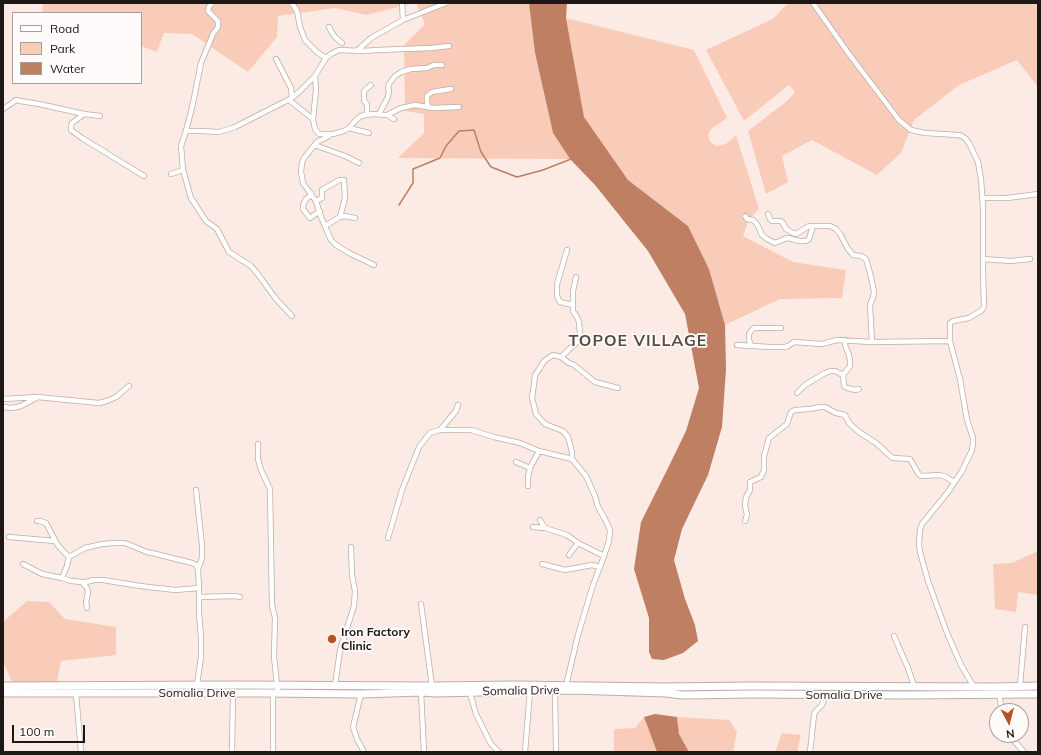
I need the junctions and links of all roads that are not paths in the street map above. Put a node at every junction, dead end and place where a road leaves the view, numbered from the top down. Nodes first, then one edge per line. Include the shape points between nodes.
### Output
1 (212, 3) edge
2 (292, 3) edge
3 (402, 3) edge
4 (446, 3) edge
5 (813, 3) edge
6 (403, 20) junction
7 (329, 27) dead end
8 (342, 43) dead end
9 (449, 46) dead end
10 (357, 51) junction
11 (326, 58) junction
12 (276, 59) dead end
13 (442, 65) dead end
14 (315, 76) junction
15 (371, 85) dead end
16 (451, 89) dead end
17 (290, 99) junction
18 (428, 107) junction
19 (459, 108) dead end
20 (3, 109) edge
21 (84, 114) junction
22 (367, 114) junction
23 (379, 114) junction
24 (387, 115) junction
25 (100, 116) dead end
26 (313, 119) junction
27 (394, 119) dead end
28 (349, 128) junction
29 (315, 129) junction
30 (186, 131) junction
31 (369, 133) dead end
32 (333, 134) junction
33 (316, 143) junction
34 (359, 163) dead end
35 (183, 170) junction
36 (171, 174) dead end
37 (144, 176) dead end
38 (310, 193) junction
39 (1038, 194) edge
40 (982, 198) junction
41 (316, 201) junction
42 (320, 211) junction
43 (768, 214) dead end
44 (745, 216) dead end
45 (340, 217) junction
46 (355, 218) dead end
47 (325, 226) junction
48 (814, 226) junction
49 (566, 250) dead end
50 (983, 259) junction
51 (1030, 260) dead end
52 (374, 265) dead end
53 (576, 277) dead end
54 (573, 305) junction
55 (292, 316) dead end
56 (781, 328) dead end
57 (845, 340) junction
58 (950, 341) junction
59 (872, 342) junction
60 (737, 345) dead end
61 (751, 346) junction
62 (561, 357) junction
63 (843, 375) junction
64 (129, 386) dead end
65 (618, 388) dead end
66 (859, 389) dead end
67 (797, 393) dead end
68 (37, 397) junction
69 (3, 399) edge
70 (458, 405) dead end
71 (3, 407) edge
72 (440, 430) junction
73 (258, 444) dead end
74 (539, 451) junction
75 (572, 459) junction
76 (516, 462) dead end
77 (530, 468) junction
78 (954, 482) junction
79 (528, 486) dead end
80 (196, 490) dead end
81 (540, 520) dead end
82 (37, 521) dead end
83 (745, 521) dead end
84 (533, 527) dead end
85 (545, 528) junction
86 (9, 537) dead end
87 (388, 538) dead end
88 (55, 541) junction
89 (578, 543) junction
90 (351, 548) dead end
91 (569, 555) dead end
92 (604, 556) junction
93 (69, 557) junction
94 (23, 564) dead end
95 (542, 564) dead end
96 (600, 567) junction
97 (198, 569) junction
98 (62, 578) junction
99 (82, 582) junction
100 (199, 588) junction
101 (200, 597) junction
102 (240, 597) dead end
103 (421, 604) dead end
104 (87, 608) dead end
105 (1025, 627) dead end
106 (894, 636) dead end
107 (198, 685) junction
108 (3, 686) edge
109 (335, 686) junction
110 (432, 686) junction
111 (566, 686) junction
112 (914, 686) junction
113 (1020, 686) junction
114 (1038, 686) edge
115 (974, 687) junction
116 (276, 691) junction
117 (555, 691) junction
118 (421, 692) junction
119 (530, 692) junction
120 (3, 693) edge
121 (76, 693) junction
122 (233, 693) junction
123 (470, 693) junction
124 (361, 694) junction
125 (999, 694) junction
126 (1038, 694) edge
127 (826, 695) junction
128 (1001, 703) edge
129 (1016, 743) edge
130 (81, 752) edge
131 (232, 752) edge
132 (273, 752) edge
133 (364, 752) edge
134 (424, 752) edge
135 (499, 752) edge
136 (525, 752) edge
137 (556, 752) edge
138 (810, 752) edge
139 (1024, 752) edge

1 - 30 street via 208,11 218,22 218,27 201,64
2 - 11 street via 297,11 305,40
3 - 6 street
4 - 6 street
5 - 40 street via 899,120 911,130 958,135 966,139 978,162
6 - 10 street via 371,38
7 - 8 street
9 - 10 street
10 - 11 street via 339,50
11 - 14 street
12 - 17 street via 291,88
13 - 23 street via 411,69 395,76 388,84 388,97
14 - 17 street
14 - 26 street
15 - 22 street via 364,91
16 - 18 street via 428,95
17 - 26 street
17 - 30 street via 225,131
18 - 19 street
18 - 24 street via 415,105
20 - 21 street via 16,100
21 - 25 street
21 - 37 street via 72,123 72,130
22 - 23 street
22 - 28 street via 359,117
23 - 24 street
24 - 27 street
26 - 29 street
28 - 31 street
28 - 32 street
29 - 32 street via 320,134
29 - 33 street
30 - 35 street via 181,146
32 - 33 street
33 - 34 street
33 - 38 street via 302,163 303,183
35 - 36 street
35 - 55 street via 191,198 206,221 218,229 226,248 254,270
38 - 41 street
38 - 42 street via 303,209 310,218
39 - 40 street
40 - 50 street
41 - 42 street
41 - 45 street via 322,198 322,190 339,180 344,180 345,198
42 - 47 street
43 - 48 street via 772,221 781,221 786,229 796,234 808,226
44 - 48 street via 757,224 766,239 775,243 788,238 806,241
45 - 46 street
45 - 47 street
47 - 52 street via 336,245
48 - 59 street via 830,226 836,229 853,254 866,259 874,291 871,302
49 - 54 street via 556,284 557,296 560,302
50 - 51 street
50 - 58 street via 984,306 969,318 950,323
53 - 54 street
54 - 62 street via 580,334 577,342
56 - 61 street via 750,330
57 - 59 street
57 - 61 street via 822,344 794,342 788,346
57 - 63 street via 850,366
58 - 59 street
58 - 78 street via 973,438 972,450
60 - 61 street
62 - 65 street via 595,382
62 - 75 street via 553,355 544,361 535,375 532,398 540,419 568,436
63 - 66 street via 844,386
63 - 67 street via 830,371 805,385
64 - 68 street via 116,397 99,403
68 - 69 street
68 - 71 street via 21,406
70 - 72 street
72 - 74 street via 471,430 520,443
72 - 87 street via 430,433 419,447 402,490
73 - 116 street via 258,459 270,489
74 - 75 street
74 - 77 street
75 - 92 street via 586,476 608,526 610,534
76 - 77 street
77 - 79 street
78 - 83 street via 946,477 921,476 910,459 893,458 859,432 844,414 825,407 795,410 791,412 786,424 769,438 761,477 750,482 750,490 746,497
78 - 115 street via 922,524 919,544 928,580 947,633 960,665
80 - 97 street via 202,545 202,558
81 - 85 street
82 - 88 street via 46,523
84 - 85 street
85 - 89 street via 567,535
86 - 88 street
88 - 93 street
89 - 91 street
89 - 92 street
90 - 109 street via 354,606 340,650
92 - 96 street
93 - 97 street via 85,548 125,543 148,552 192,563
93 - 98 street
94 - 98 street via 42,574
95 - 96 street via 565,570 592,565
96 - 111 street via 578,635
97 - 100 street
98 - 99 street
99 - 100 street via 103,580 175,590
99 - 104 street via 88,592
100 - 101 street
101 - 102 street
101 - 107 street via 201,657
103 - 110 street
105 - 113 street
106 - 112 street
107 - 108 main road, Somalia Drive
107 - 116 main road, Somalia Drive
109 - 110 main road, Somalia Drive
109 - 116 main road, Somalia Drive
110 - 111 main road, Somalia Drive
111 - 112 main road, Somalia Drive
112 - 115 main road, Somalia Drive
113 - 114 main road, Somalia Drive
113 - 115 main road, Somalia Drive
116 - 122 main road, Somalia Drive
116 - 124 main road, Somalia Drive
116 - 132 street
117 - 119 main road, Somalia Drive
117 - 127 main road, Somalia Drive via 682,695
117 - 137 street
118 - 123 main road, Somalia Drive
118 - 124 main road, Somalia Drive
118 - 134 street
119 - 123 main road, Somalia Drive
119 - 136 street
120 - 121 main road, Somalia Drive
121 - 122 main road, Somalia Drive
121 - 130 street
122 - 131 street
123 - 135 street via 479,720 491,744
124 - 133 street via 354,727
125 - 126 main road, Somalia Drive
125 - 127 main road, Somalia Drive
125 - 128 street
127 - 138 street via 814,715
129 - 139 street

